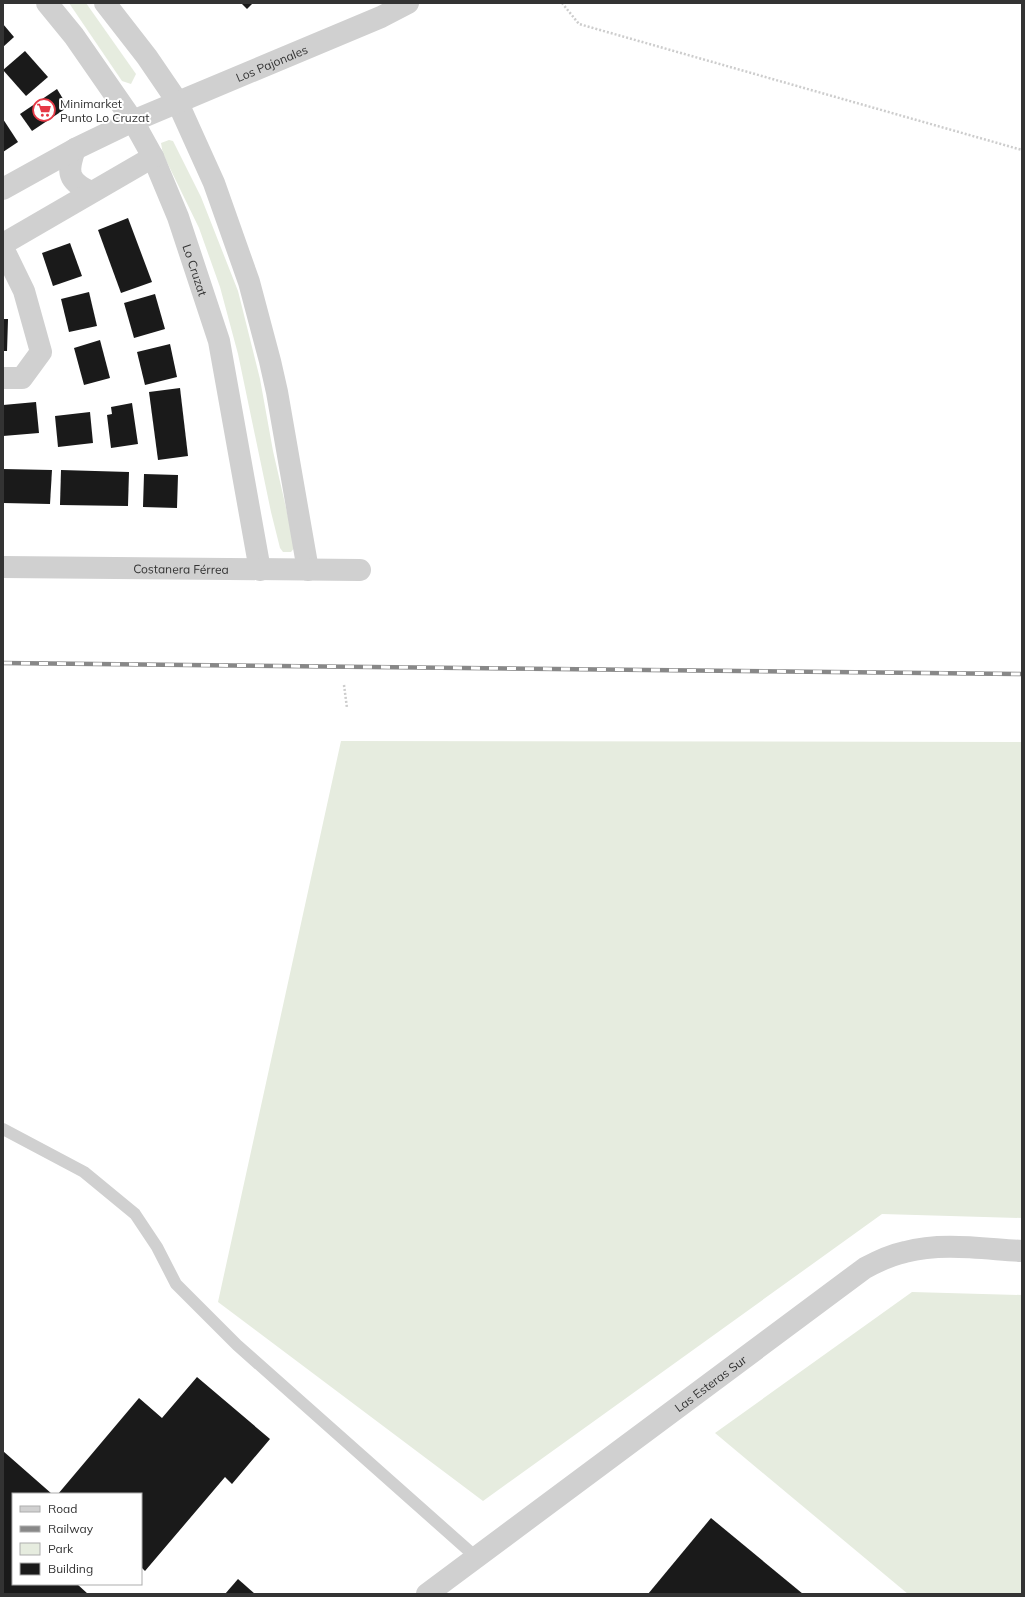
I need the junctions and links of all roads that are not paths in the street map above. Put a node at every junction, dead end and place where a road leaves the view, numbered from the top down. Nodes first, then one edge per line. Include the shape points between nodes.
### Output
1 (47, 3) edge
2 (105, 3) edge
3 (408, 3) edge
4 (177, 101) junction
5 (133, 121) junction
6 (75, 148) junction
7 (153, 157) junction
8 (3, 189) edge
9 (91, 192) junction
10 (3, 244) edge
11 (3, 248) edge
12 (3, 378) edge
13 (3, 567) edge
14 (260, 570) junction
15 (308, 570) junction
16 (360, 570) dead end
17 (3, 1129) edge
18 (1022, 1251) edge
19 (476, 1558) junction
20 (427, 1594) edge

1 - 5 street, Lo Cruzat via 74,36
2 - 4 street
3 - 4 street, Los Pajonales via 382,17
4 - 5 street, Los Pajonales
4 - 15 street via 214,183 249,282 277,392
5 - 6 street, Los Pajonales
5 - 7 street, Lo Cruzat
6 - 8 street, Los Pajonales
6 - 9 street via 69,166 70,173 76,184
7 - 9 street
7 - 14 street, Lo Cruzat via 178,218 219,341
9 - 10 street
11 - 12 street via 24,291 41,352 22,378
13 - 14 street, Costanera Férrea
14 - 15 street, Costanera Férrea
15 - 16 street, Costanera Férrea
17 - 19 lane via 84,1172 135,1214 176,1284 237,1345
18 - 19 street, Las Esteras Sur via 926,1248 888,1257 865,1268
19 - 20 street, Las Esteras Sur

